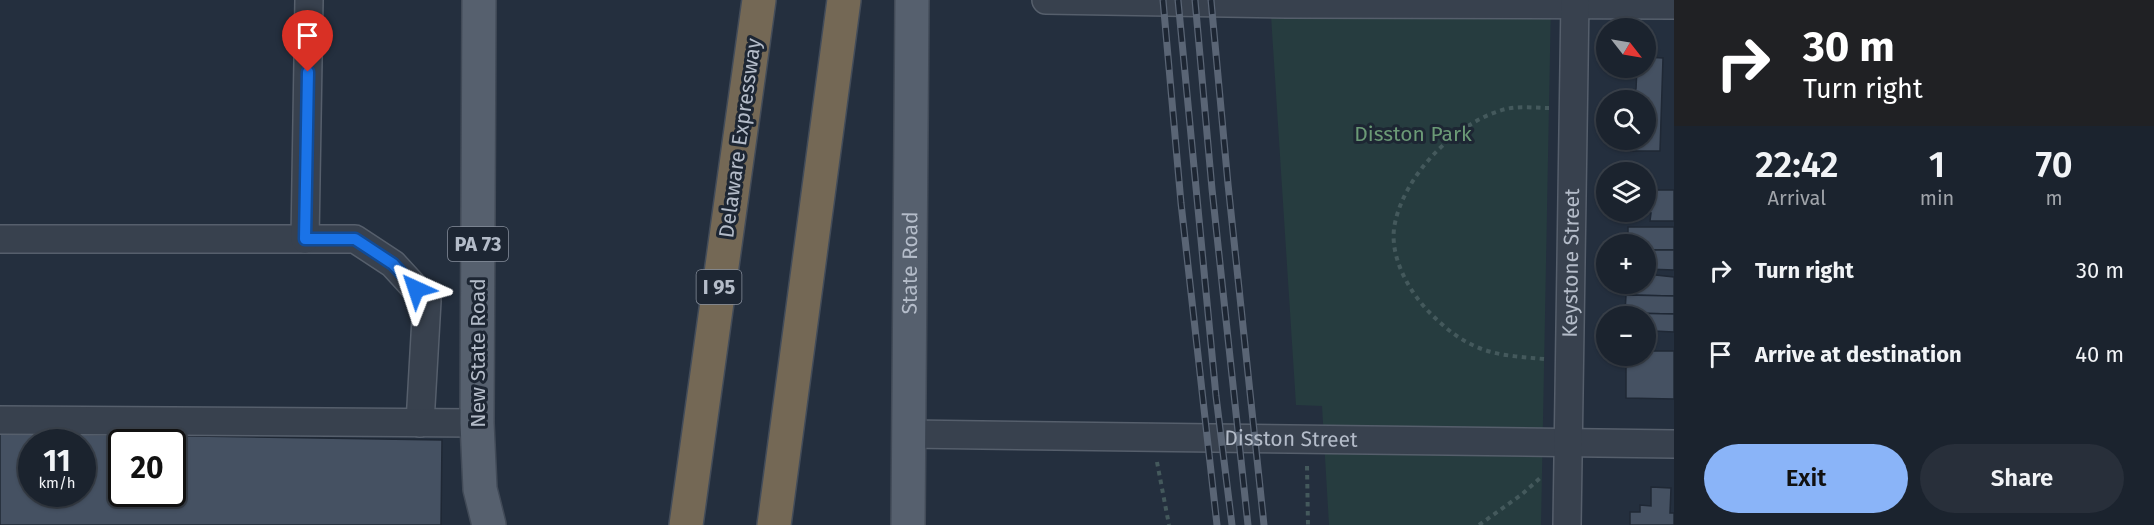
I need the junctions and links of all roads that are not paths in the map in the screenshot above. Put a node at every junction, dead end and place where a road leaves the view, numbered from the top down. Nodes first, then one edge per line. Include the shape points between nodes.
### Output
1 (309, 0) edge
2 (479, 0) edge
3 (759, 0) edge
4 (844, 0) edge
5 (912, 0) edge
6 (1046, 0) edge
7 (1576, 2) edge
8 (1674, 5) edge
9 (0, 239) edge
10 (305, 239) junction
11 (0, 420) edge
12 (420, 423) junction
13 (477, 423) junction
14 (909, 434) junction
15 (1568, 442) junction
16 (1674, 444) edge
17 (480, 489) junction
18 (476, 525) edge
19 (489, 525) edge
20 (686, 525) edge
21 (774, 525) edge
22 (909, 525) edge
23 (1567, 525) edge

1 - 10 street
2 - 13 main road, New State Road / PA 73
3 - 20 highway, Delaware Expressway / I 95
4 - 21 highway
5 - 14 main road, State Road
6 - 7 street via 1287,4
7 - 8 street
7 - 15 street, Keystone Street
9 - 10 street
10 - 12 street via 355,239 393,264 427,301
11 - 12 street
12 - 13 street
13 - 17 main road, New State Road / PA 73
14 - 15 street, Disston Street
14 - 22 main road, State Road
15 - 16 street, Disston Street
15 - 23 street, Keystone Street
17 - 18 main road
17 - 19 main road, New State Road / PA 73

